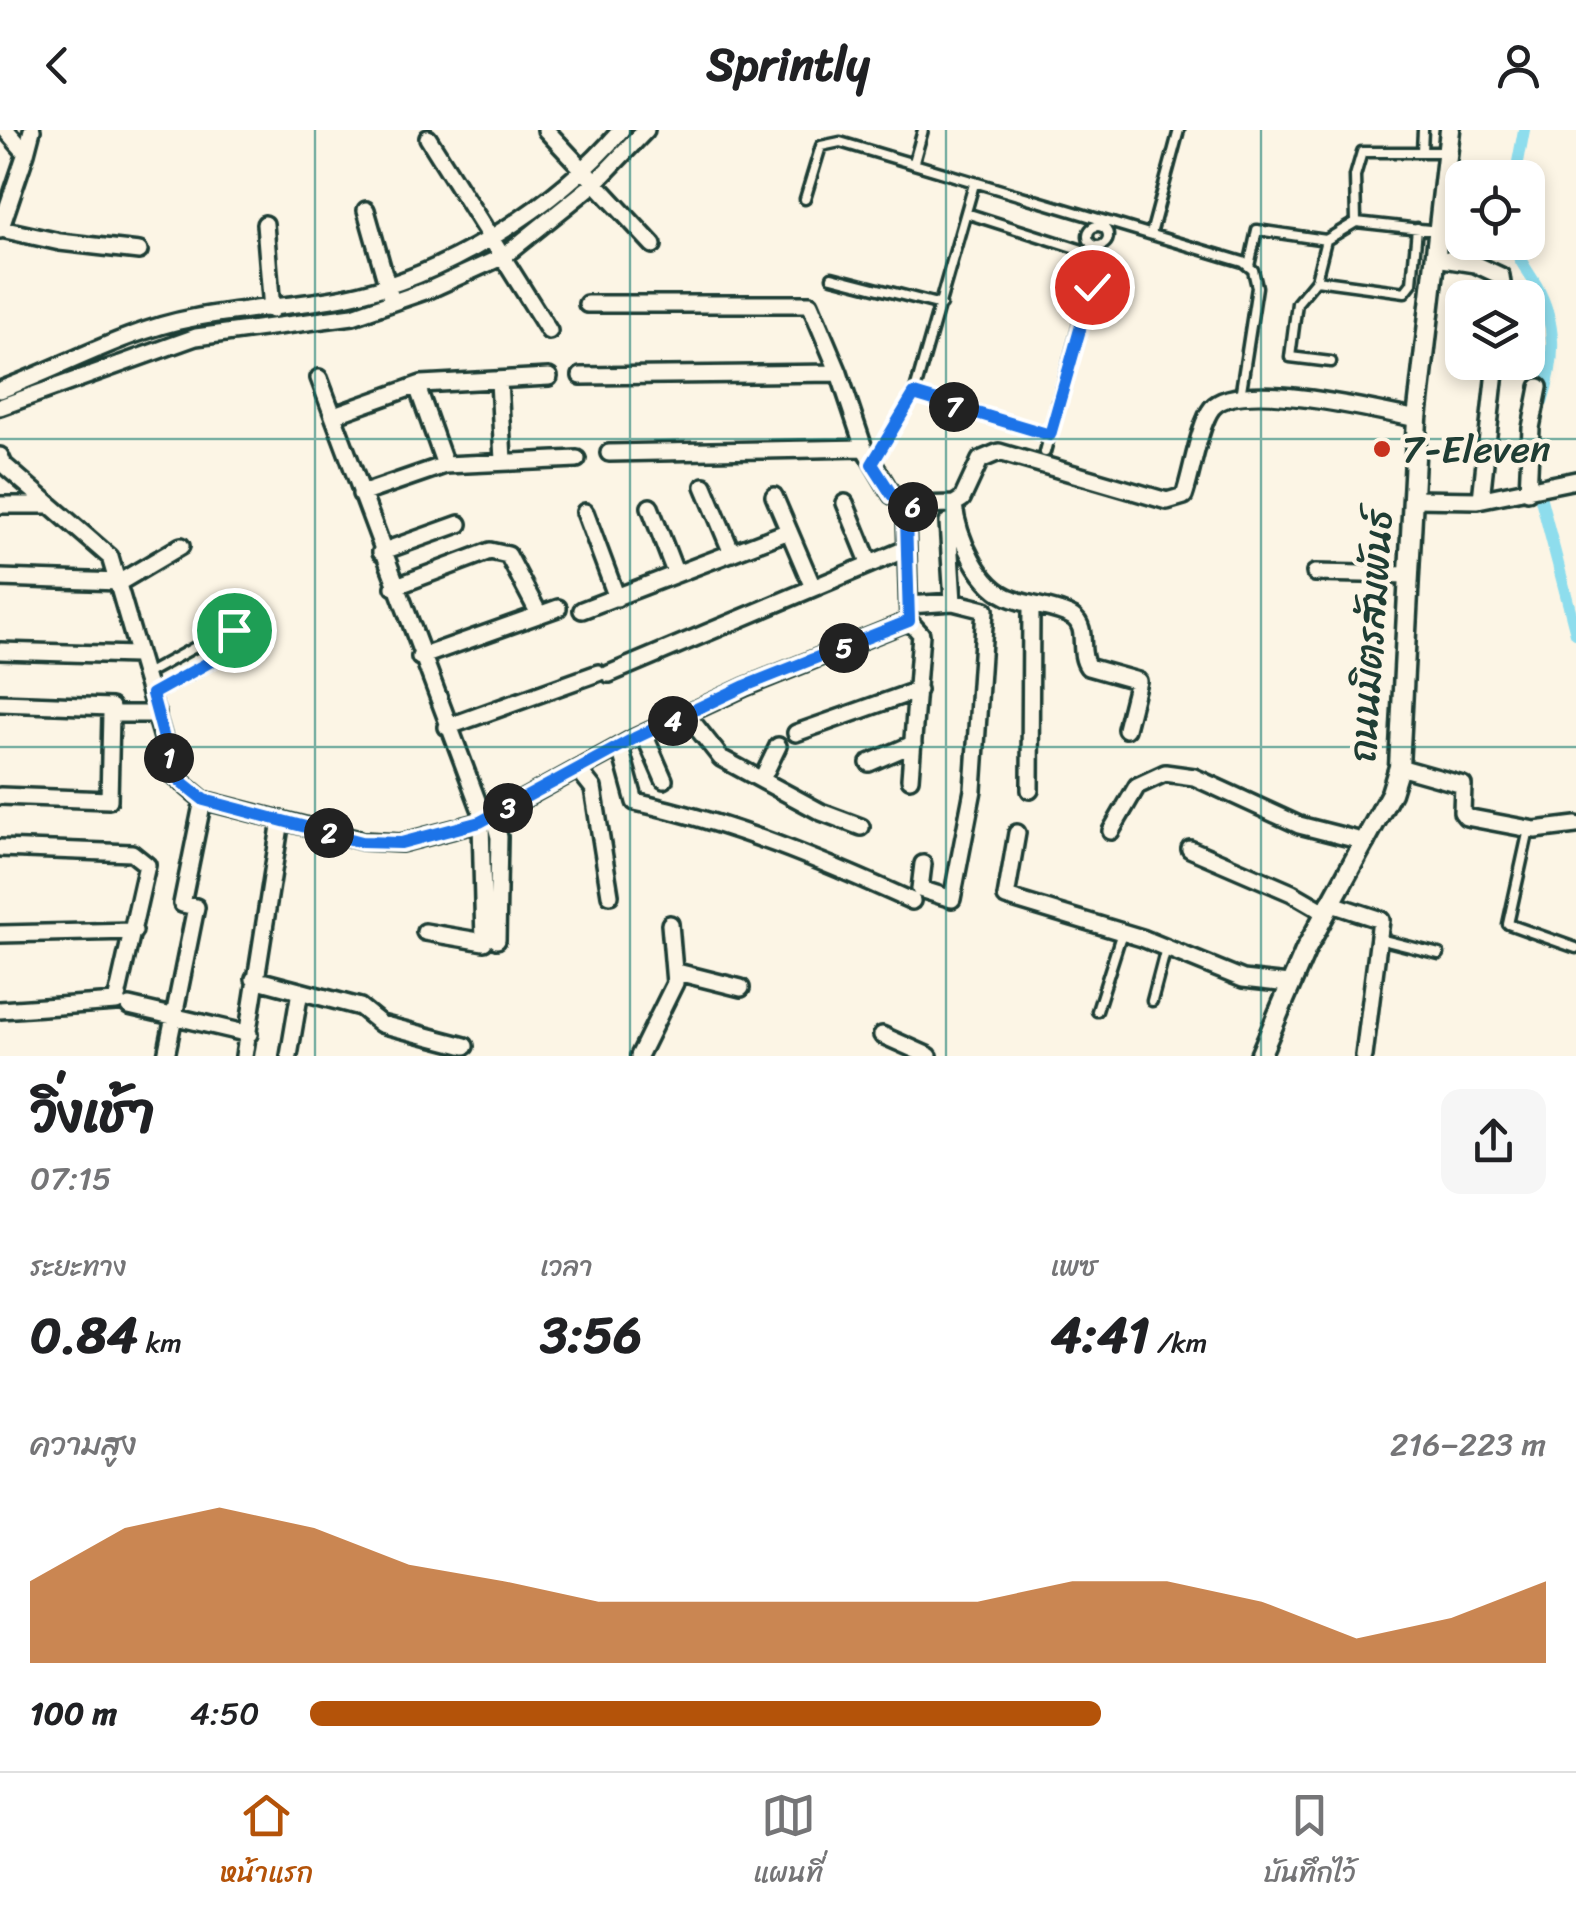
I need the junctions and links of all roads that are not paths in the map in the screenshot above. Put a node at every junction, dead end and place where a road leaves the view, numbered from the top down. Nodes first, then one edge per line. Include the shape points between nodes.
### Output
1 (6, 130) edge
2 (32, 130) edge
3 (546, 130) edge
4 (620, 130) edge
5 (646, 130) edge
6 (923, 130) edge
7 (1179, 130) edge
8 (1423, 130) edge
9 (1450, 130) edge
10 (428, 138) dead end
11 (1422, 151) junction
12 (1448, 152) junction
13 (26, 153) junction
14 (914, 162) junction
15 (580, 168) junction
16 (595, 184) junction
17 (974, 184) junction
18 (805, 200) dead end
19 (366, 210) dead end
20 (966, 214) junction
21 (1088, 218) junction
22 (1356, 222) junction
23 (265, 224) dead end
24 (1118, 226) junction
25 (1417, 228) junction
26 (1090, 229) junction
27 (0, 230) edge
28 (1438, 231) junction
29 (1108, 232) junction
30 (1150, 234) junction
31 (494, 238) junction
32 (1326, 240) junction
33 (653, 245) dead end
34 (1100, 250) junction
35 (139, 251) dead end
36 (504, 256) junction
37 (1436, 258) junction
38 (1249, 266) junction
39 (832, 277) dead end
40 (1316, 280) junction
41 (1501, 280) edge
42 (388, 285) junction
43 (392, 303) junction
44 (587, 304) dead end
45 (941, 305) junction
46 (272, 310) junction
47 (549, 331) dead end
48 (1331, 362) dead end
49 (840, 373) junction
50 (581, 376) dead end
51 (548, 377) dead end
52 (318, 378) dead end
53 (499, 380) junction
54 (1494, 380) edge
55 (417, 386) junction
56 (1539, 387) dead end
57 (0, 390) edge
58 (914, 394) junction
59 (1240, 397) junction
60 (0, 407) edge
61 (334, 415) junction
62 (1417, 419) junction
63 (1050, 435) junction
64 (864, 448) junction
65 (1045, 452) dead end
66 (608, 453) dead end
67 (0, 456) edge
68 (577, 459) dead end
69 (503, 461) junction
70 (872, 464) junction
71 (445, 466) junction
72 (1576, 480) edge
73 (704, 486) dead end
74 (1530, 492) junction
75 (361, 494) junction
76 (774, 496) dead end
77 (1413, 499) junction
78 (1482, 499) junction
79 (845, 503) dead end
80 (950, 504) junction
81 (0, 505) edge
82 (50, 505) junction
83 (914, 505) junction
84 (650, 507) dead end
85 (585, 512) dead end
86 (459, 524) dead end
87 (789, 531) junction
88 (181, 546) dead end
89 (906, 549) junction
90 (382, 552) junction
91 (732, 553) junction
92 (869, 562) junction
93 (676, 572) junction
94 (1315, 573) dead end
95 (1410, 576) junction
96 (0, 578) edge
97 (120, 582) junction
98 (812, 585) junction
99 (394, 588) junction
100 (617, 598) junction
101 (954, 602) junction
102 (1031, 604) junction
103 (558, 608) dead end
104 (582, 610) dead end
105 (909, 613) junction
106 (540, 614) junction
107 (0, 651) edge
108 (135, 655) junction
109 (420, 657) junction
110 (144, 675) junction
111 (918, 690) junction
112 (0, 703) edge
113 (155, 705) junction
114 (111, 710) junction
115 (688, 714) junction
116 (447, 727) junction
117 (1126, 729) dead end
118 (796, 732) dead end
119 (644, 734) junction
120 (913, 744) junction
121 (778, 746) dead end
122 (620, 747) junction
123 (868, 764) dead end
124 (1399, 767) junction
125 (578, 768) junction
126 (664, 780) dead end
127 (762, 780) junction
128 (910, 780) dead end
129 (1030, 790) dead end
130 (0, 796) edge
131 (204, 800) junction
132 (486, 819) junction
133 (280, 820) junction
134 (1576, 825) edge
135 (861, 827) dead end
136 (1529, 829) junction
137 (1111, 831) dead end
138 (1017, 833) dead end
139 (1366, 842) junction
140 (0, 848) edge
141 (1190, 849) dead end
142 (924, 864) dead end
143 (610, 895) dead end
144 (912, 901) dead end
145 (1327, 908) junction
146 (670, 924) dead end
147 (134, 930) junction
148 (425, 932) dead end
149 (1122, 932) junction
150 (0, 934) edge
151 (1379, 939) junction
152 (497, 940) dead end
153 (1166, 948) junction
154 (1576, 948) edge
155 (1439, 954) dead end
156 (678, 972) junction
157 (254, 978) junction
158 (1288, 984) junction
159 (741, 988) dead end
160 (300, 990) junction
161 (1152, 1001) dead end
162 (130, 1006) dead end
163 (0, 1010) edge
164 (1097, 1011) dead end
165 (176, 1017) junction
166 (248, 1034) junction
167 (882, 1035) dead end
168 (465, 1046) dead end
169 (166, 1056) edge
170 (244, 1056) edge
171 (289, 1056) edge
172 (639, 1056) edge
173 (928, 1056) edge
174 (1260, 1056) edge
175 (1364, 1056) edge

1 - 13 street
2 - 13 street
3 - 15 street
4 - 15 street
5 - 16 street
6 - 14 lane
7 - 30 lane
8 - 11 lane
9 - 12 street, ถนนมิตรสัมพันธ์
10 - 31 street
11 - 12 lane
11 - 22 lane via 1362,152
12 - 28 street, ถนนมิตรสัมพันธ์
13 - 27 street
14 - 17 lane
14 - 18 lane via 840,142 821,146
15 - 16 street
15 - 31 street
16 - 33 street
16 - 36 street
17 - 20 lane
17 - 21 lane
19 - 42 street
20 - 34 lane
20 - 45 lane
21 - 24 lane
21 - 26 lane
22 - 25 lane
22 - 32 lane
23 - 46 street
24 - 29 lane
24 - 30 lane
25 - 28 lane
25 - 40 lane via 1412,283 1405,292
26 - 29 lane
26 - 34 lane via 1089,241
27 - 35 street
28 - 37 street, ถนนมิตรสัมพันธ์
29 - 34 lane
30 - 38 lane
31 - 36 street
31 - 42 street
32 - 38 lane via 1257,230
32 - 40 lane
34 - 63 lane
36 - 43 street
36 - 47 street
37 - 41 street via 1490,268
37 - 62 street, ถนนมิตรสัมพันธ์
38 - 59 lane via 1256,287
39 - 45 lane
40 - 48 lane via 1297,304 1290,358
42 - 43 street
42 - 46 street
43 - 60 street via 353,316 196,337
44 - 49 street via 810,304
45 - 58 lane
46 - 57 street via 153,329
49 - 50 street
49 - 64 street
51 - 53 street
52 - 61 street
53 - 55 street
53 - 69 street
54 - 78 street
55 - 61 street
55 - 71 street
56 - 74 street
58 - 63 lane
58 - 70 lane
59 - 62 street via 1339,404
59 - 80 street via 1209,411 1184,496 1167,501 999,452 980,460 962,500
61 - 75 street
62 - 77 street, ถนนมิตรสัมพันธ์
63 - 65 lane
64 - 66 street
64 - 70 street
67 - 82 street
68 - 69 street
69 - 71 street
70 - 83 street via 892,495
71 - 75 street
72 - 74 street
73 - 91 street
74 - 78 street
75 - 90 street
76 - 87 street
77 - 78 street
77 - 95 street, ถนนมิตรสัมพันธ์
79 - 92 street
80 - 83 street
80 - 101 street
80 - 102 street via 956,531 989,582 1008,598
81 - 82 street
82 - 97 street via 110,557
83 - 89 street via 906,518
84 - 93 street
85 - 100 street
86 - 90 street
87 - 91 street
87 - 98 street
88 - 97 street
89 - 92 street
89 - 105 street
90 - 99 street
91 - 93 street
92 - 98 street
93 - 100 street
94 - 95 street
95 - 124 street, ถนนมิตรสัมพันธ์
96 - 97 street
97 - 108 street
98 - 116 street via 604,674
99 - 106 street via 490,552 508,555
99 - 109 street
100 - 104 street
101 - 105 street
101 - 142 street via 985,610 973,790 952,899 920,888
102 - 117 street via 1076,620 1088,667 1138,681
102 - 129 street
103 - 106 street
105 - 111 street via 921,634
105 - 115 street
106 - 109 street
107 - 108 street
108 - 110 street
109 - 116 street
110 - 113 street
110 - 113 lane via 228,629 240,633 240,645
111 - 118 street
111 - 120 street
112 - 114 street
113 - 114 street
113 - 131 street via 174,776
114 - 130 street via 109,800
115 - 119 street
115 - 127 street via 721,758
116 - 132 street
119 - 122 street
119 - 126 street
120 - 123 street
120 - 128 street
121 - 127 street
122 - 125 street
122 - 144 street via 635,802 802,851
124 - 136 street via 1463,785 1464,816
124 - 139 street, ถนนมิตรสัมพันธ์
125 - 132 street
125 - 143 street via 593,788
127 - 135 street
131 - 133 street
131 - 165 street via 182,904 196,907
132 - 133 street via 401,843 362,842
132 - 148 street via 484,942
132 - 152 street via 499,837
133 - 157 street
134 - 136 street
136 - 154 lane via 1508,924
137 - 139 street via 1137,786 1165,773 1194,777 1299,825
138 - 149 street via 1006,897
139 - 145 street, ถนนมิตรสัมพันธ์
140 - 147 street via 132,853 147,865
141 - 145 street
145 - 151 street via 1381,920
145 - 158 street, ถนนมิตรสัมพันธ์
146 - 156 street
147 - 150 street
147 - 163 street via 116,1002
149 - 153 street
149 - 164 lane
151 - 155 lane
151 - 175 street
153 - 158 street via 1243,979
153 - 161 lane
156 - 159 street
156 - 172 street
157 - 160 street
157 - 166 street
158 - 174 street, ถนนมิตรสัมพันธ์
160 - 168 street via 360,1007 381,1024
160 - 171 street
162 - 165 street
165 - 166 street
165 - 169 street
166 - 170 street
167 - 173 street

